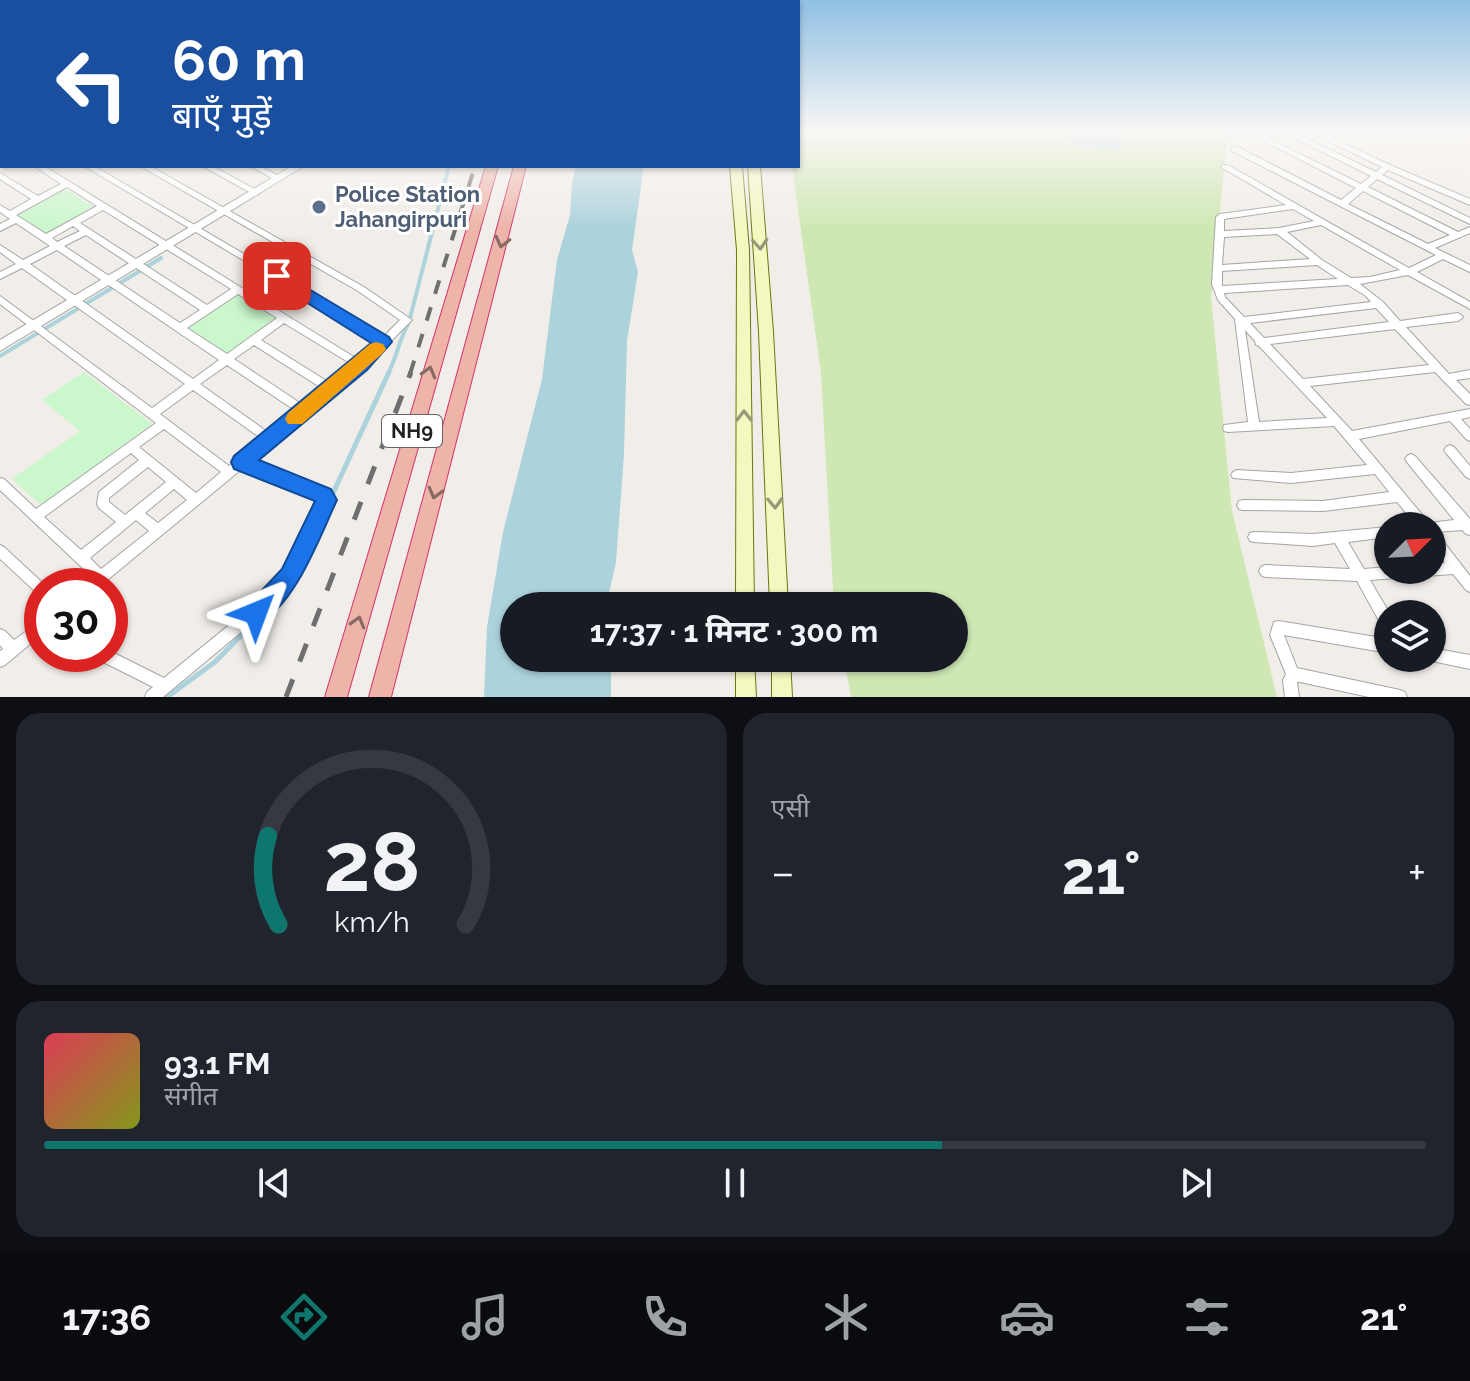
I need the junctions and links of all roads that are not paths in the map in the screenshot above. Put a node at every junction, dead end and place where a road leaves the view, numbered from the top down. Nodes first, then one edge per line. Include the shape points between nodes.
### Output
1 (1265, 165) edge
2 (1314, 165) edge
3 (1351, 165) edge
4 (1382, 165) edge
5 (1225, 167) dead end
6 (1387, 167) junction
7 (41, 168) edge
8 (91, 168) edge
9 (148, 168) edge
10 (210, 168) edge
11 (258, 168) edge
12 (296, 168) edge
13 (491, 168) edge
14 (519, 168) edge
15 (736, 168) edge
16 (754, 168) edge
17 (0, 175) edge
18 (1375, 177) junction
19 (278, 178) junction
20 (67, 184) junction
21 (1360, 188) junction
22 (256, 192) junction
23 (1470, 193) edge
24 (1458, 197) junction
25 (38, 200) junction
26 (1470, 202) edge
27 (1342, 204) junction
28 (103, 206) junction
29 (1292, 207) junction
30 (0, 208) edge
31 (224, 211) junction
32 (14, 217) junction
33 (1470, 221) edge
34 (73, 222) junction
35 (1320, 223) junction
36 (0, 228) edge
37 (195, 229) junction
38 (1470, 230) edge
39 (86, 231) junction
40 (1279, 231) junction
41 (1219, 234) junction
42 (1458, 235) junction
43 (46, 238) junction
44 (167, 245) junction
45 (58, 246) junction
46 (1429, 247) junction
47 (0, 248) edge
48 (1444, 255) junction
49 (1319, 262) junction
50 (23, 264) junction
51 (137, 264) junction
52 (1217, 268) junction
53 (1470, 269) edge
54 (1408, 272) junction
55 (0, 276) edge
56 (109, 280) junction
57 (1353, 283) junction
58 (238, 289) junction
59 (1218, 290) junction
60 (0, 299) edge
61 (76, 301) junction
62 (1380, 304) junction
63 (1470, 306) edge
64 (208, 310) junction
65 (1458, 317) dead end
66 (284, 318) junction
67 (1239, 321) junction
68 (35, 325) junction
69 (1400, 325) junction
70 (180, 328) junction
71 (253, 339) junction
72 (383, 342) junction
73 (1260, 342) junction
74 (0, 346) edge
75 (226, 358) junction
76 (360, 365) junction
77 (1438, 368) junction
78 (1470, 374) edge
79 (1447, 378) junction
80 (1301, 383) junction
81 (193, 384) junction
82 (331, 389) junction
83 (1470, 401) edge
84 (304, 411) junction
85 (1470, 413) edge
86 (152, 414) junction
87 (1453, 417) junction
88 (1336, 422) junction
89 (164, 423) junction
90 (1254, 427) junction
91 (1228, 428) dead end
92 (1350, 436) junction
93 (1470, 436) edge
94 (270, 439) junction
95 (131, 447) junction
96 (1450, 450) dead end
97 (1411, 459) dead end
98 (147, 461) junction
99 (241, 462) junction
100 (1378, 469) junction
101 (229, 472) junction
102 (1470, 474) edge
103 (1237, 475) dead end
104 (174, 482) junction
105 (0, 483) edge
106 (1400, 496) junction
107 (196, 500) junction
108 (1243, 505) dead end
109 (1413, 512) edge
110 (136, 513) junction
111 (36, 516) junction
112 (125, 523) junction
113 (1468, 526) edge
114 (1446, 527) edge
115 (158, 531) junction
116 (1374, 534) edge
117 (1254, 537) dead end
118 (1339, 538) junction
119 (0, 551) edge
120 (1446, 555) edge
121 (81, 558) junction
122 (92, 568) edge
123 (112, 568) edge
124 (1456, 568) junction
125 (1265, 571) dead end
126 (24, 573) edge
127 (1360, 575) junction
128 (1470, 586) edge
129 (745, 592) edge
130 (778, 592) edge
131 (1375, 600) edge
132 (0, 636) edge
133 (24, 640) edge
134 (1374, 644) edge
135 (13, 649) junction
136 (1446, 658) edge
137 (0, 660) edge
138 (1470, 662) edge
139 (128, 667) edge
140 (745, 672) edge
141 (781, 672) edge
142 (1293, 675) junction
143 (166, 686) junction
144 (1346, 691) edge
145 (152, 697) edge
146 (336, 697) edge
147 (380, 697) edge
148 (746, 697) edge
149 (782, 697) edge
150 (1292, 697) edge
151 (1400, 697) edge

1 - 27 street
2 - 21 street
3 - 18 street
4 - 6 street
5 - 29 street
6 - 18 street
6 - 24 street
7 - 20 street
8 - 37 street
9 - 31 street
10 - 22 street
11 - 19 street
12 - 19 street
146 -> 13 highway, NH9
14 -> 147 highway
129 -> 15 main road via 743,250
16 -> 130 main road
17 - 25 street
18 - 21 street
18 - 33 street
19 - 22 street
20 - 25 street
20 - 28 street
21 - 27 street
21 - 42 street
22 - 31 street
23 - 24 street
24 - 26 street
25 - 32 street
27 - 46 street
28 - 34 street
28 - 44 street
29 - 35 street
29 - 41 street via 1222,216
30 - 32 street
31 - 37 street
31 - 72 street via 406,318 406,324
32 - 36 street
32 - 43 street
34 - 39 street
34 - 43 street
35 - 40 street
35 - 54 street
37 - 44 street
37 - 72 street
38 - 42 street
39 - 45 street
39 - 51 street
40 - 41 street
40 - 49 street
41 - 52 street
42 - 46 street
43 - 45 street
44 - 51 street
44 - 58 street
45 - 50 street
45 - 56 street
46 - 48 street
47 - 50 street
48 - 53 street
48 - 54 street
49 - 52 street
49 - 57 street
50 - 55 street
50 - 61 street
51 - 56 street
51 - 64 street
52 - 59 street
54 - 57 street
54 - 63 street
56 - 61 street
56 - 70 street
57 - 59 street
57 - 62 street
58 - 64 street
58 - 66 street
59 - 67 street
60 - 68 street
61 - 68 street
61 - 81 street
62 - 67 street
62 - 69 street
64 - 70 street
65 - 69 street
66 - 71 street
66 - 76 street
67 - 73 street
67 - 90 street
68 - 74 street
68 - 86 street
69 - 73 street
69 - 77 street
70 - 75 street
71 - 75 street
71 - 82 street
72 - 76 street
73 - 80 street
75 - 81 street
75 - 84 street
76 - 82 street
77 - 79 street
77 - 80 street
78 - 79 street
79 - 83 street
80 - 88 street
81 - 86 street
81 - 94 street
82 - 84 street
84 - 94 street
85 - 87 street
86 - 89 street
87 - 92 street
87 - 93 street
88 - 90 street
88 - 92 street
89 - 95 street
89 - 101 street
90 - 91 street
92 - 100 street
94 - 99 street
95 - 98 street
95 - 111 street
96 - 102 street
97 - 113 street
98 - 104 street
98 - 112 street via 103,496 103,504
99 - 101 street
99 - 143 street via 323,495 326,505 290,576 271,599
100 - 103 street via 1303,478
100 - 106 street
101 - 107 street
104 - 107 street
104 - 110 street
105 - 111 street
106 - 108 street via 1323,506
106 - 109 street
107 - 115 street
110 - 112 street
110 - 115 street
111 - 121 street
112 - 121 street
113 - 114 street
115 - 123 street
116 - 118 street
117 - 118 street
118 - 127 street
119 - 126 street
120 - 124 street
121 - 122 street
124 - 127 street
124 - 128 street
125 - 127 street
127 - 131 street
132 - 135 street
133 - 135 street
134 - 142 street via 1279,627 1277,635
135 - 137 street
136 - 138 street
139 - 143 street
140 - 148 main road
141 - 149 main road
142 - 144 street
142 - 150 street
143 - 145 street
144 - 151 street

